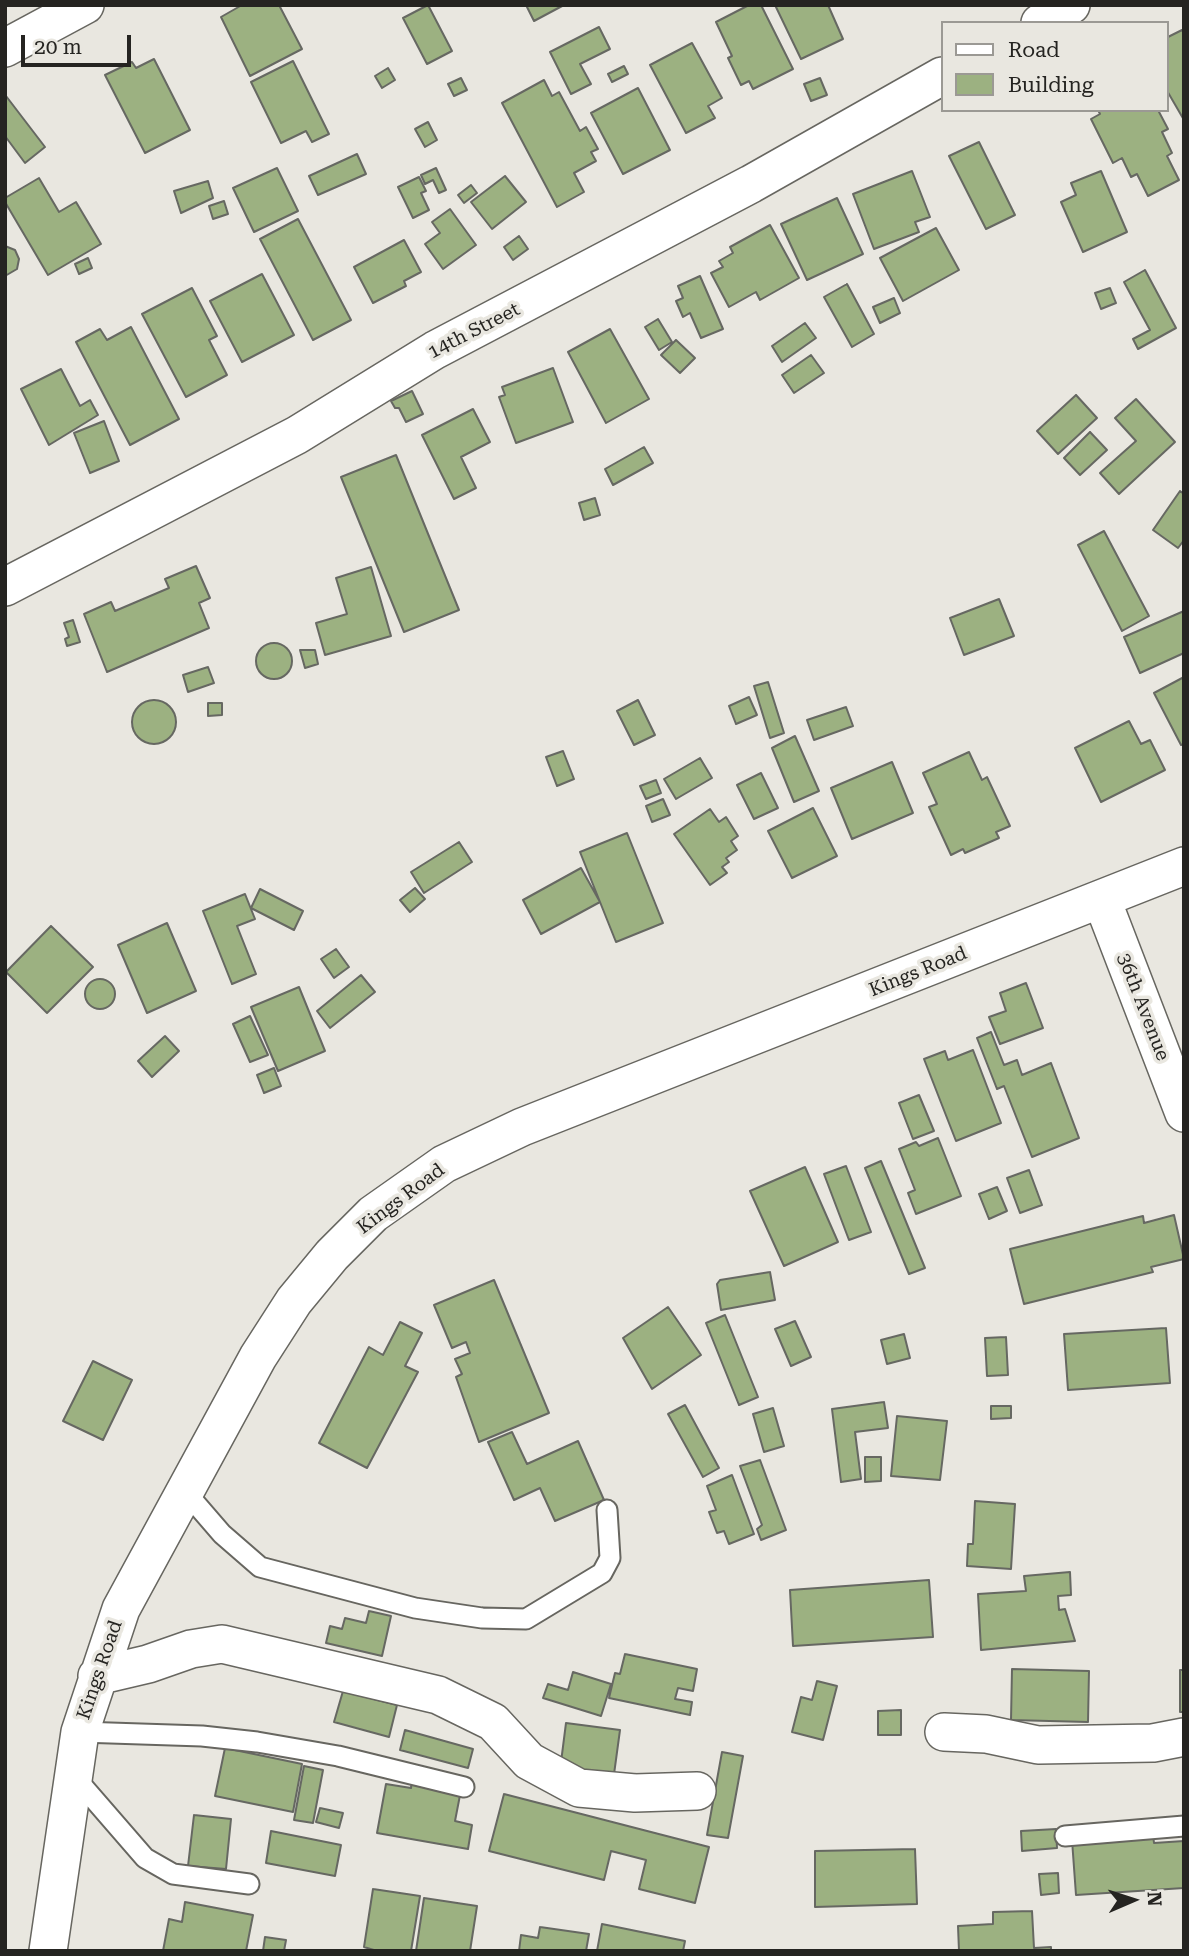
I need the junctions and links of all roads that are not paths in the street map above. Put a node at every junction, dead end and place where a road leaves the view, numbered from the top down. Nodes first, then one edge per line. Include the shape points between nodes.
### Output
1 (85, 5) edge
2 (1071, 5) edge
3 (1043, 21) edge
4 (5, 48) edge
5 (940, 77) edge
6 (5, 587) edge
7 (1184, 866) edge
8 (1102, 900) junction
9 (1184, 1113) edge
10 (184, 1490) junction
11 (607, 1510) dead end
12 (97, 1676) junction
13 (80, 1732) junction
14 (944, 1732) dead end
15 (1184, 1737) edge
16 (73, 1774) junction
17 (464, 1787) dead end
18 (696, 1791) dead end
19 (1184, 1826) edge
20 (1065, 1836) dead end
21 (249, 1884) dead end
22 (48, 1951) edge

1 - 4 street
2 - 3 street
5 - 6 street, 14th Street via 751,184 435,349 297,435
7 - 8 street, Kings Road
8 - 9 street, 36th Avenue
8 - 10 street, Kings Road via 522,1127 468,1151 411,1186 365,1222 294,1301
10 - 11 lane via 222,1534 260,1566 415,1608 493,1618 526,1619 602,1573 610,1558
10 - 12 street, Kings Road via 121,1609
12 - 13 street, Kings Road
12 - 18 street via 222,1644 438,1695 493,1722 529,1761 579,1788 635,1793
13 - 16 street, Kings Road
13 - 17 lane via 257,1742 338,1756
14 - 15 street via 986,1734 1038,1745 1153,1743
16 - 21 lane via 145,1858 173,1874
16 - 22 street, Kings Road
19 - 20 lane

